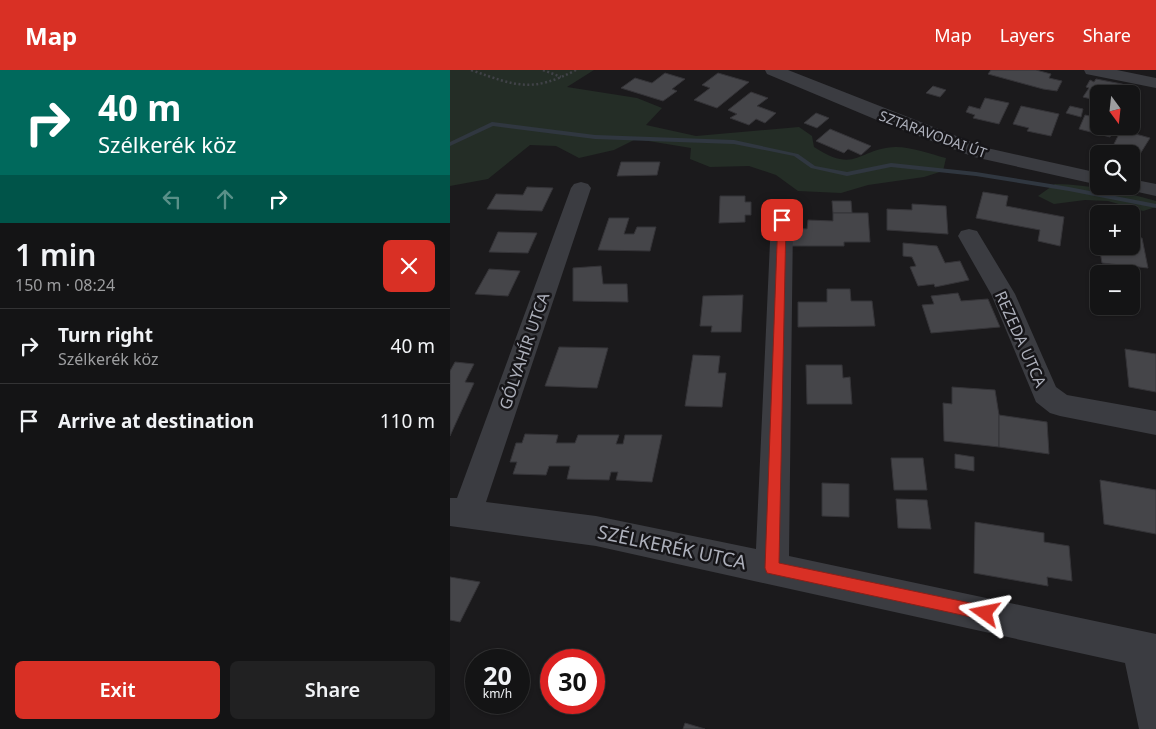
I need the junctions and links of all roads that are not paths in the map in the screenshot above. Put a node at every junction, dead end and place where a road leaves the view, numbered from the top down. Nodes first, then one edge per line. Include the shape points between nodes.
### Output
1 (774, 70) edge
2 (1092, 70) edge
3 (1156, 83) edge
4 (1090, 177) edge
5 (1140, 186) edge
6 (1155, 187) edge
7 (581, 188) dead end
8 (782, 220) dead end
9 (969, 236) dead end
10 (1156, 423) edge
11 (459, 513) edge
12 (772, 568) junction
13 (1148, 650) edge
14 (1156, 725) edge

1 - 4 street, SZTARAVODAI ÚT via 891,120 981,153
2 - 3 street
5 - 6 street
7 - 11 street, GÓLYAHÍR UTCA
8 - 12 street
9 - 10 street, REZEDA UTCA via 1003,294 1051,400 1060,405
11 - 12 street, SZÉLKERÉK UTCA via 596,531
12 - 13 street, SZÉLKERÉK UTCA
13 - 14 street

